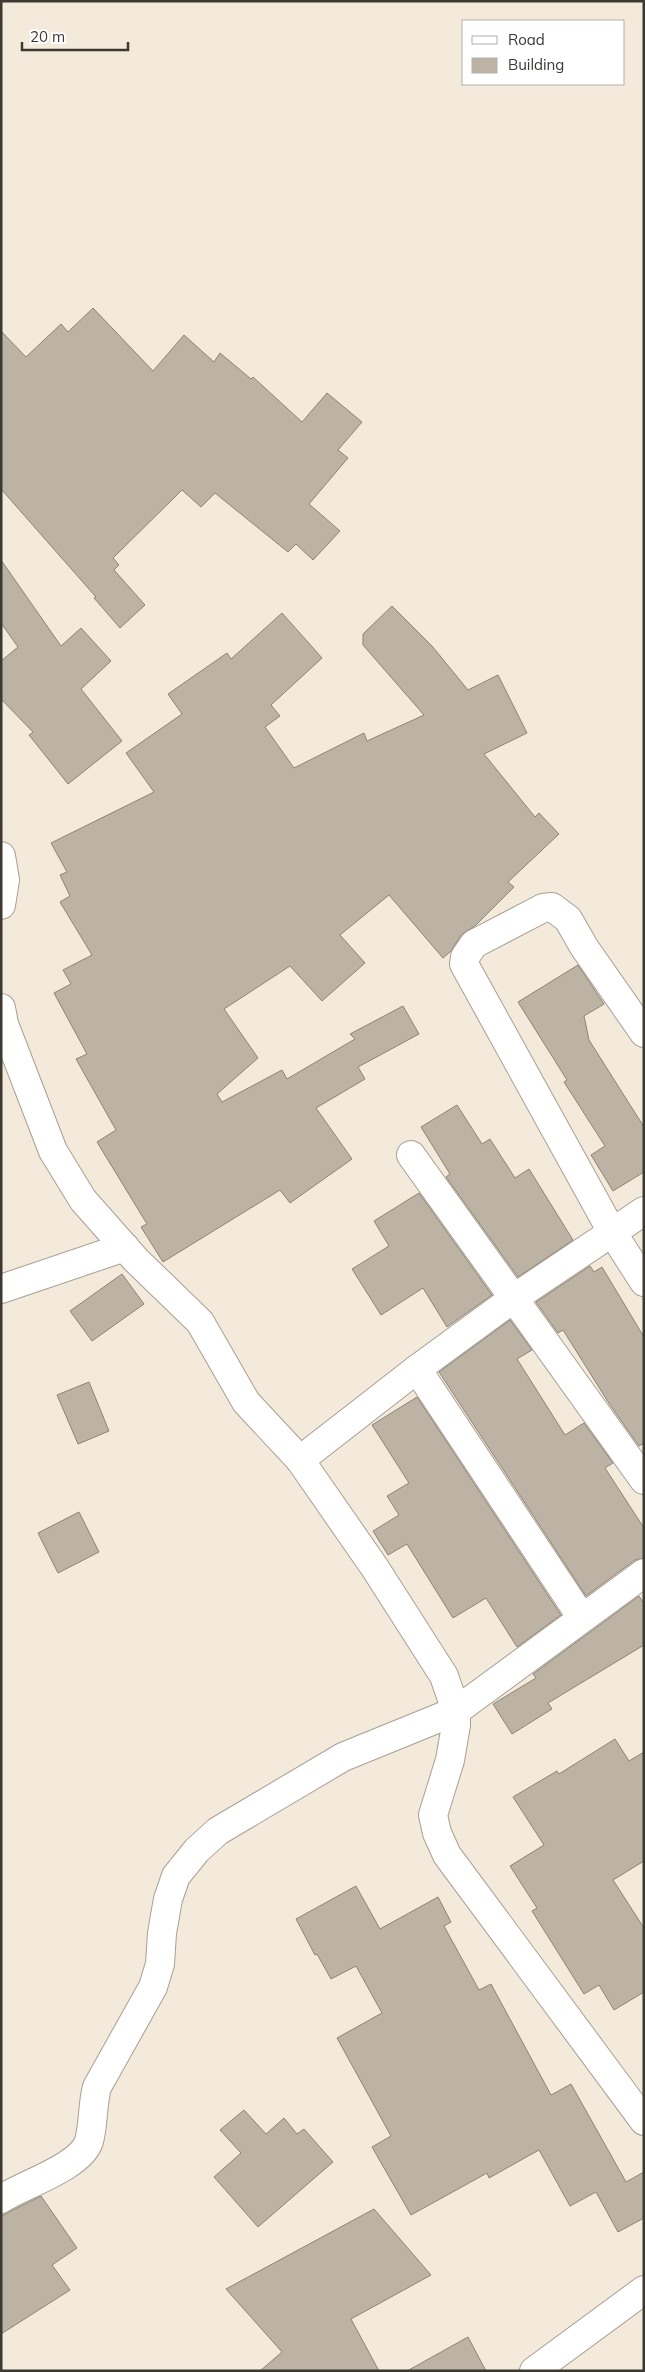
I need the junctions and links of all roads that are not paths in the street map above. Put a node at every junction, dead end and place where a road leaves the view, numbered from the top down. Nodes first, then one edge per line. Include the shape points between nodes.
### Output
1 (1, 856) edge
2 (1, 905) edge
3 (1, 1008) edge
4 (644, 1033) edge
5 (411, 1155) dead end
6 (644, 1211) edge
7 (612, 1232) junction
8 (125, 1247) junction
9 (644, 1282) edge
10 (1, 1289) edge
11 (514, 1298) junction
12 (417, 1369) junction
13 (300, 1460) junction
14 (644, 1480) edge
15 (644, 1573) edge
16 (582, 1618) junction
17 (456, 1711) junction
18 (644, 2121) edge
19 (1, 2199) edge
20 (644, 2290) edge
21 (534, 2371) edge

1 - 2 street via 5,880
3 - 8 street via 4,1024 52,1151 83,1200
4 - 7 street via 568,919 552,907 543,908 474,944 464,956 464,964
5 - 11 street
6 - 7 street
7 - 9 street
7 - 11 street
8 - 10 street
8 - 13 street via 200,1322 246,1402
11 - 12 street
11 - 14 street
12 - 13 street
12 - 16 street
13 - 17 street via 444,1676
15 - 16 street
16 - 17 street
17 - 18 street via 450,1760 433,1815 437,1834 447,1855
17 - 19 street via 343,1757 218,1831 197,1850 176,1876 168,1899 160,1964 153,1987 97,2087 92,2128 84,2151 72,2162
20 - 21 street

